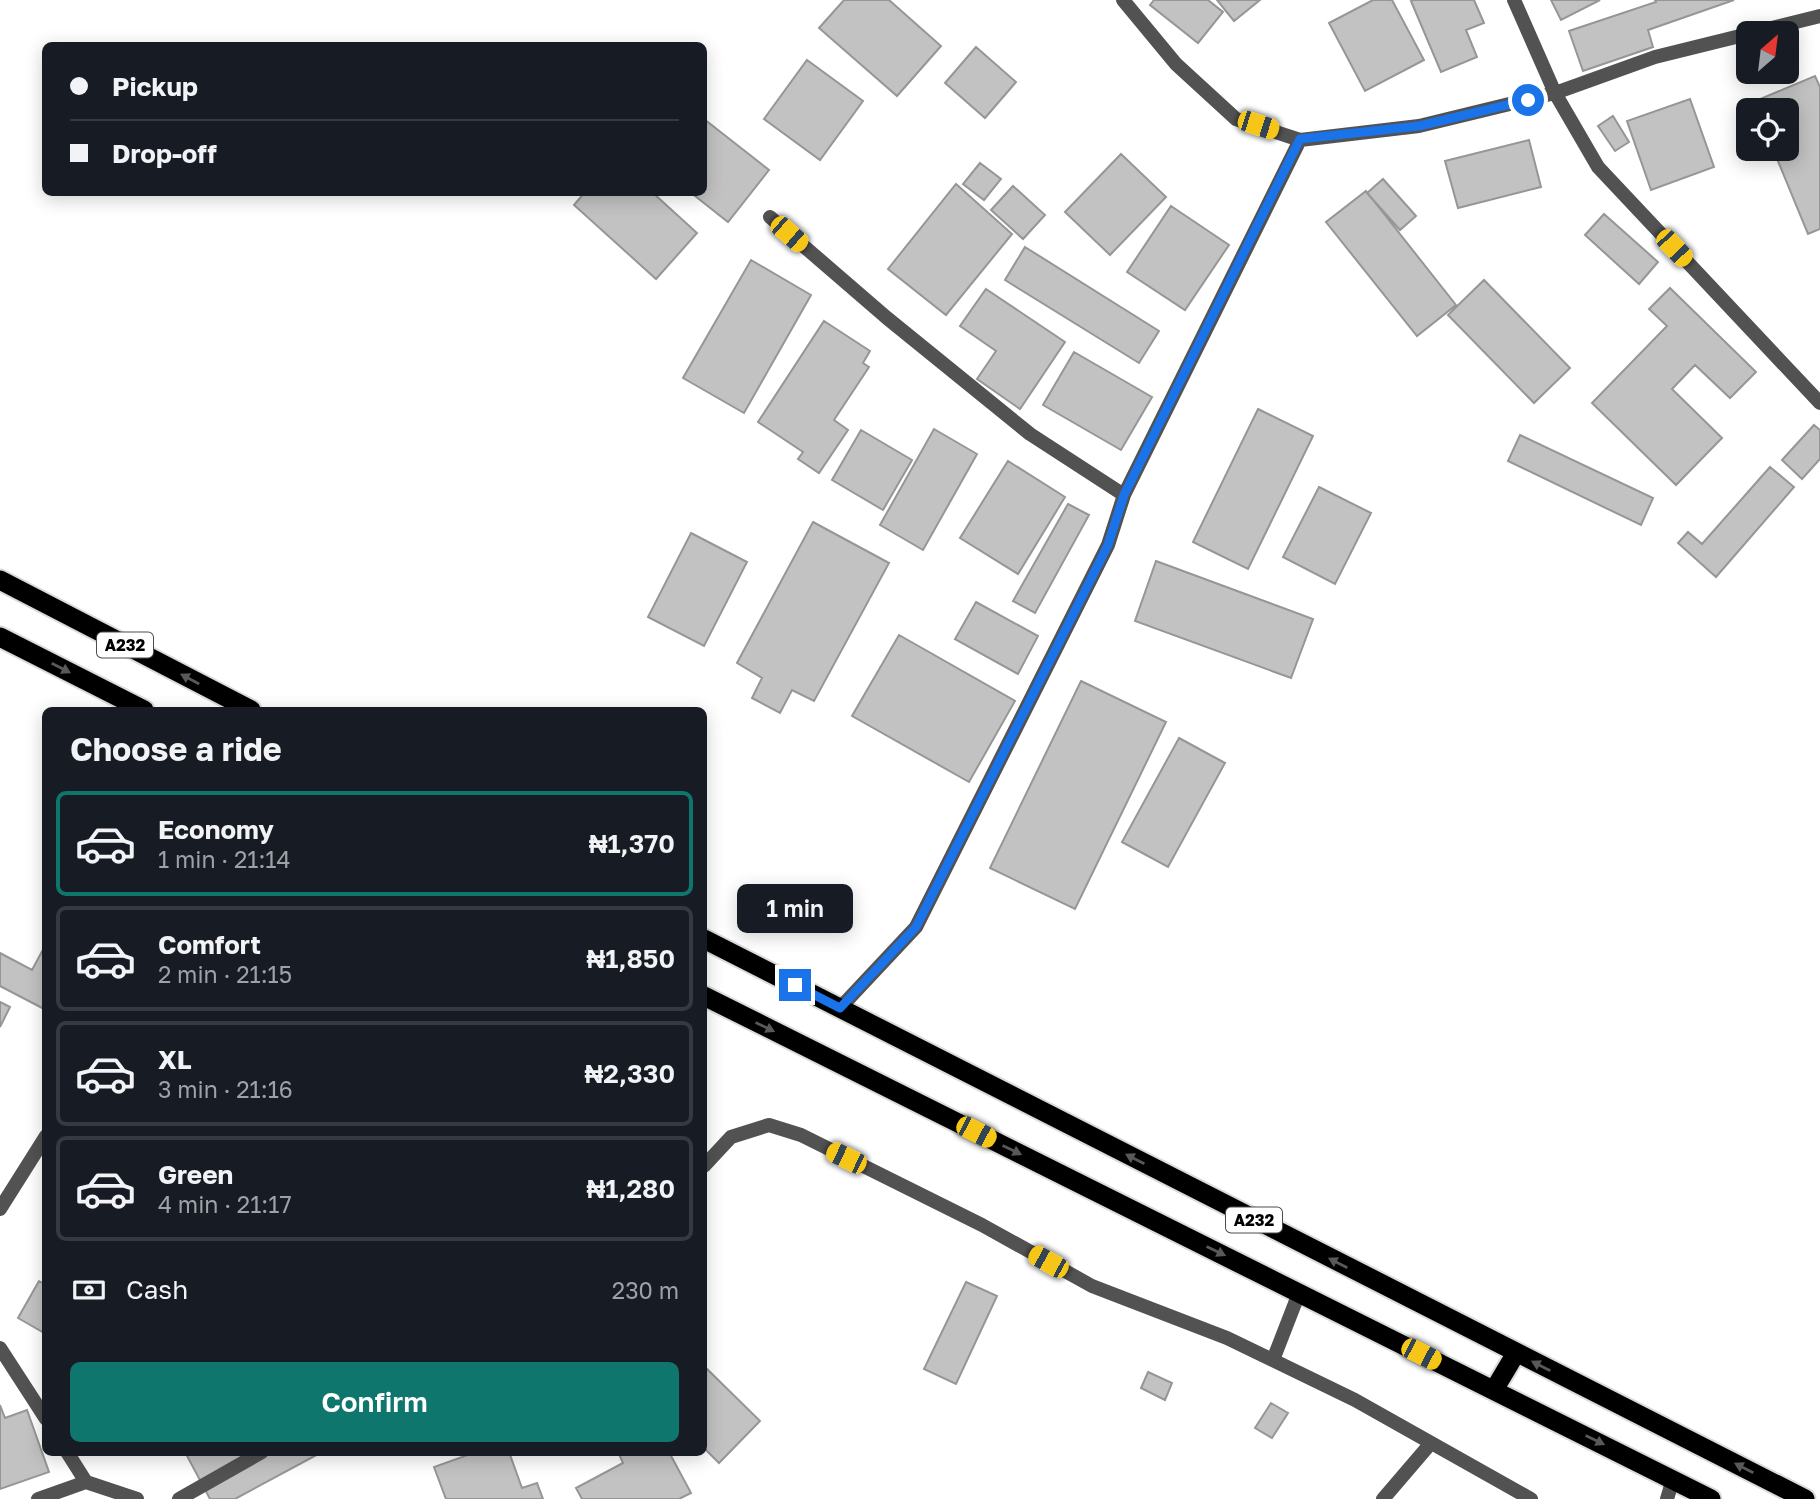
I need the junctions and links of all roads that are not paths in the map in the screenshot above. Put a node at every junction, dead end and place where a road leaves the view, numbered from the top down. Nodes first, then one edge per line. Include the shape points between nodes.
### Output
1 (1123, 0) edge
2 (1514, 0) edge
3 (1820, 16) edge
4 (1799, 21) edge
5 (1736, 37) edge
6 (1555, 93) junction
7 (1300, 139) junction
8 (770, 217) dead end
9 (1820, 402) edge
10 (1124, 495) junction
11 (0, 580) edge
12 (0, 637) edge
13 (138, 707) edge
14 (245, 707) edge
15 (707, 941) edge
16 (707, 997) edge
17 (840, 1008) junction
18 (42, 1142) edge
19 (707, 1163) edge
20 (0, 1209) edge
21 (1299, 1293) junction
22 (0, 1348) edge
23 (1516, 1353) junction
24 (1273, 1360) junction
25 (1494, 1390) junction
26 (42, 1413) edge
27 (1432, 1443) junction
28 (70, 1456) edge
29 (255, 1456) edge
30 (1673, 1479) junction
31 (86, 1482) junction
32 (38, 1499) edge
33 (137, 1499) edge
34 (179, 1499) edge
35 (1383, 1499) edge
36 (1531, 1499) edge
37 (1667, 1499) edge
38 (1711, 1499) edge
39 (1805, 1499) edge

1 - 7 street via 1175,64 1236,119
2 - 6 street
3 - 4 street
5 - 6 street via 1655,57
6 - 7 street via 1419,126
6 - 9 street via 1598,167
7 - 10 street
8 - 10 street via 1030,434
10 - 17 street via 1108,545 916,927
14 -> 11 highway, A232
12 -> 13 highway, A232
15 - 17 highway, A232
16 -> 21 highway, A232
23 -> 17 highway, A232
18 - 20 street
19 - 24 street via 732,1137 769,1125 801,1135 1093,1286
21 - 24 street
21 - 25 highway, A232
22 - 26 street
23 - 25 highway
39 -> 23 highway, A232
24 - 27 street
25 -> 30 highway, A232
27 - 35 street
27 - 36 street
28 - 31 street
29 - 34 street
30 - 37 street
30 - 38 highway, A232
31 - 32 street
31 - 33 street

